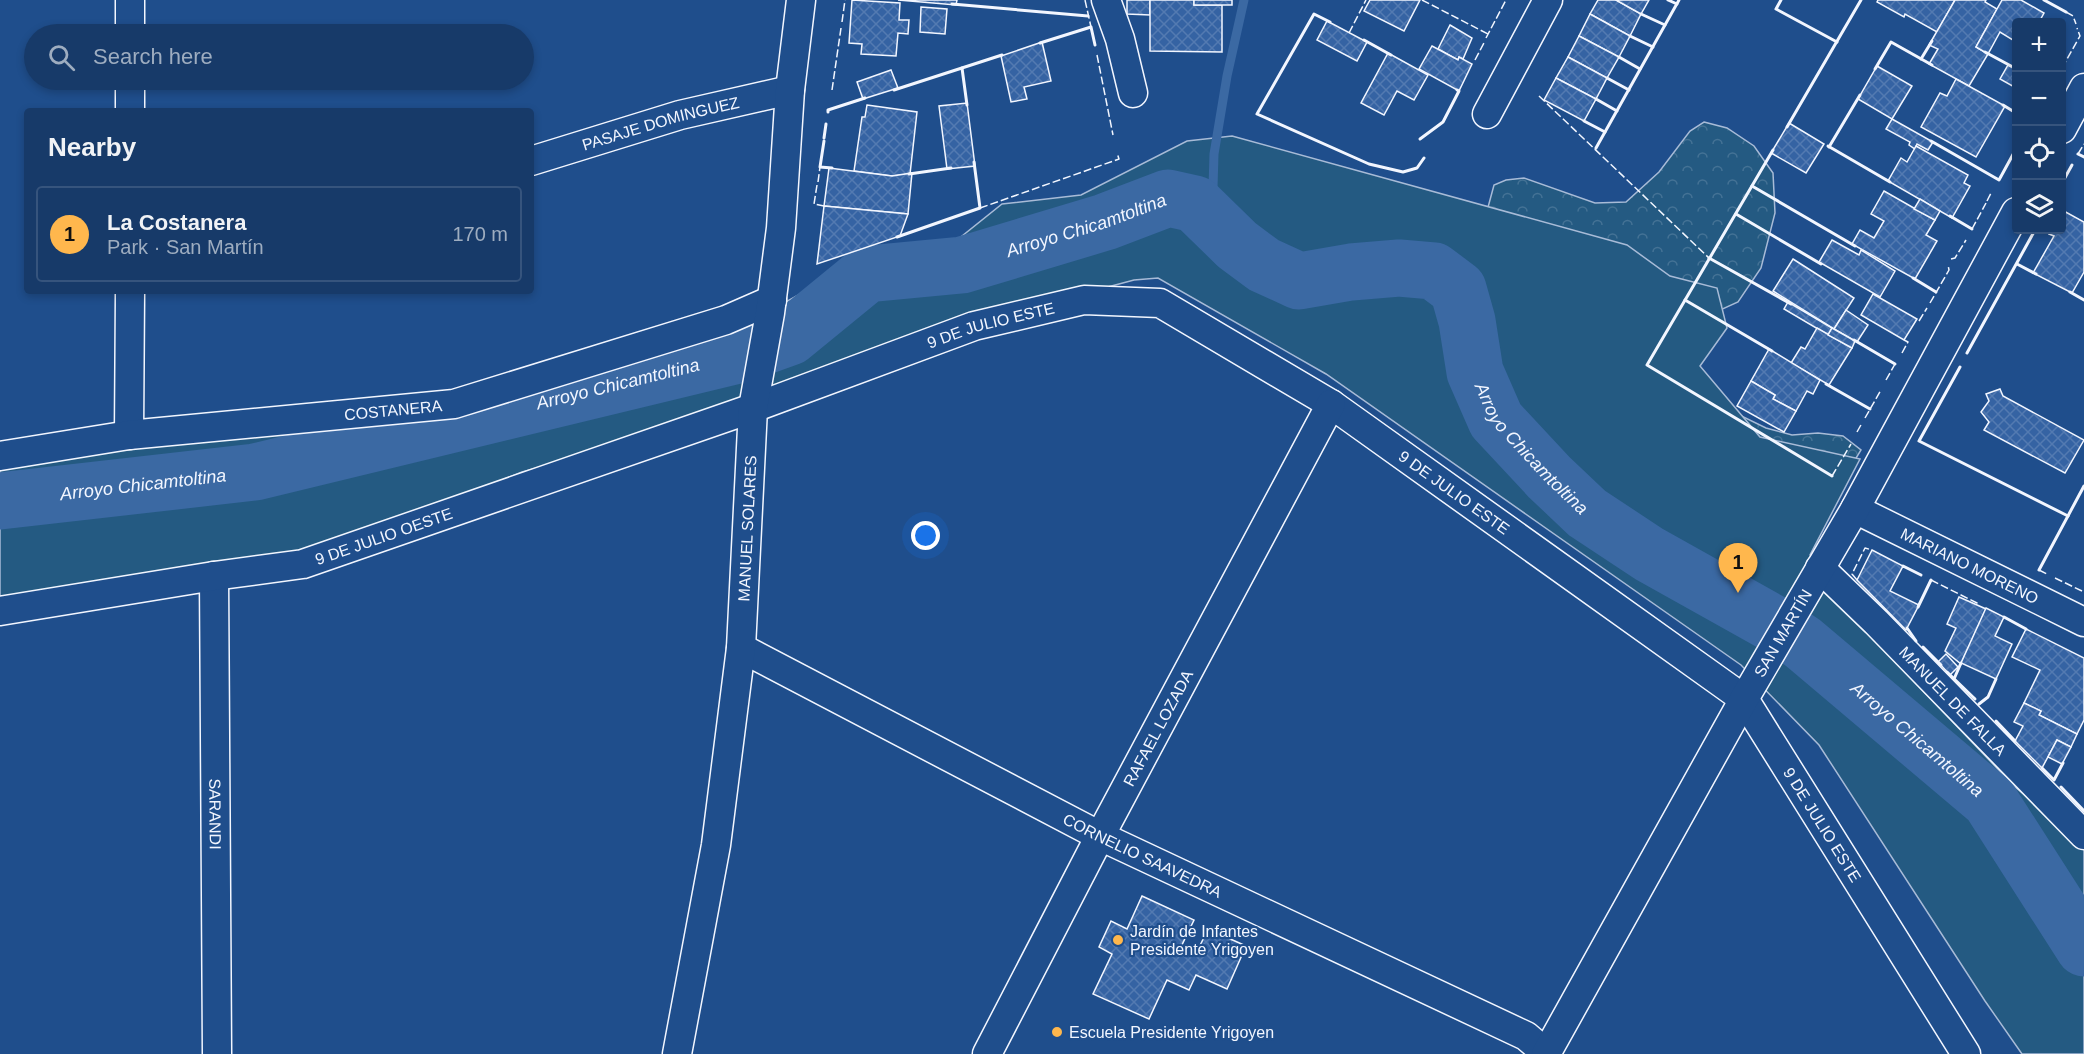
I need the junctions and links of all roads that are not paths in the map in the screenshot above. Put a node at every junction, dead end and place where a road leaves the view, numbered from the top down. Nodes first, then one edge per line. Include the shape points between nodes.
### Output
1 (130, 0) edge
2 (801, 0) edge
3 (1106, 0) edge
4 (1548, 0) edge
5 (130, 24) edge
6 (2084, 88) edge
7 (130, 90) edge
8 (790, 90) junction
9 (1133, 93) dead end
10 (130, 108) edge
11 (1487, 114) dead end
12 (2063, 126) edge
13 (534, 160) edge
14 (2012, 219) edge
15 (130, 294) edge
16 (771, 307) junction
17 (754, 401) junction
18 (1331, 404) junction
19 (129, 435) junction
20 (0, 456) edge
21 (1855, 509) junction
22 (1816, 575) junction
23 (214, 576) junction
24 (0, 612) edge
25 (2084, 622) edge
26 (741, 648) junction
27 (1748, 693) junction
28 (2084, 835) edge
29 (1100, 836) junction
30 (217, 1054) edge
31 (677, 1054) edge
32 (987, 1054) edge
33 (1546, 1054) edge
34 (1966, 1054) edge

1 - 5 street
2 - 8 street, MANUEL SOLARES
3 - 9 street
4 - 11 street
6 - 12 street
7 - 10 street
8 - 13 street, PASAJE DOMINGUEZ via 680,115
8 - 16 street, MANUEL SOLARES via 781,228
14 - 21 street, SAN MARTÍN
15 - 19 street
16 - 17 street, MANUEL SOLARES
16 - 19 street, COSTANERA via 453,404
17 - 18 street, 9 DE JULIO ESTE via 974,326 1084,300 1160,303
17 - 23 street, 9 DE JULIO OESTE via 303,564
17 - 26 street, MANUEL SOLARES
18 - 27 street, 9 DE JULIO ESTE
18 - 29 street, RAFAEL LOZADA
19 - 20 street, COSTANERA
21 - 22 street, SAN MARTÍN
21 - 25 street, MARIANO MORENO
22 - 27 street, SAN MARTÍN
22 - 28 street, MANUEL DE FALLA via 1876,622
23 - 24 street, 9 DE JULIO OESTE
23 - 30 street, SARANDI
26 - 29 street, CORNELIO SAAVEDRA
26 - 31 street, MANUEL SOLARES via 716,845
27 - 33 street, SAN MARTÍN
27 - 34 street, 9 DE JULIO ESTE
29 - 32 street, RAFAEL LOZADA
29 - 33 street, CORNELIO SAAVEDRA via 1526,1036

